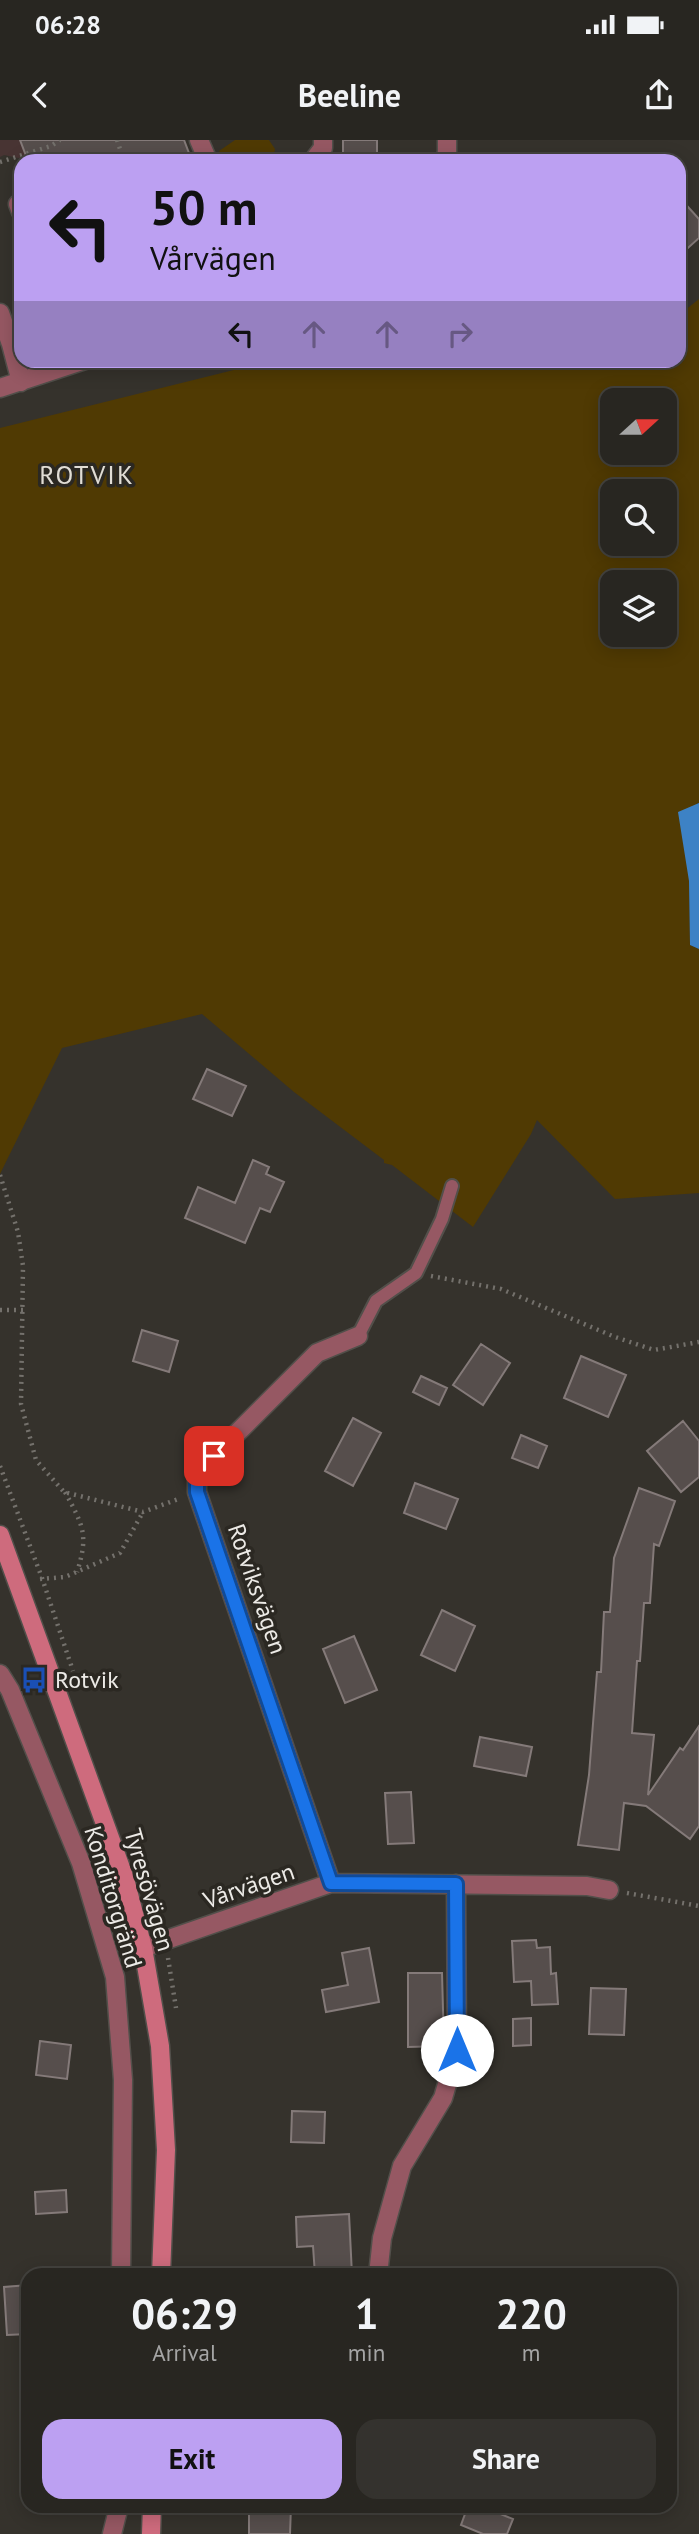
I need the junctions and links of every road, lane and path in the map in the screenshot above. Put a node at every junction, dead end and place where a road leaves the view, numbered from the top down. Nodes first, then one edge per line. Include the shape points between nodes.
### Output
1 (60, 140) edge
2 (117, 140) edge
3 (120, 149) dead end
4 (26, 154) edge
5 (0, 313) edge
6 (14, 337) edge
7 (19, 368) edge
8 (61, 368) edge
9 (20, 382) junction
10 (0, 388) edge
11 (0, 1175) edge
12 (452, 1186) dead end
13 (416, 1273) junction
14 (0, 1310) edge
15 (23, 1310) junction
16 (358, 1336) joint
17 (699, 1342) edge
18 (0, 1466) edge
19 (64, 1492) junction
20 (197, 1492) junction
21 (144, 1512) junction
22 (0, 1535) edge
23 (77, 1572) junction
24 (0, 1674) edge
25 (331, 1883) junction
26 (456, 1884) junction
27 (609, 1890) joint
28 (699, 1906) edge
29 (143, 1948) junction
30 (121, 2268) edge
31 (161, 2268) edge
32 (379, 2268) edge
33 (117, 2513) edge
34 (152, 2513) edge
35 (113, 2534) edge
36 (151, 2534) edge

1 - 4 path
2 - 3 path
5 - 6 street
7 - 9 street
8 - 9 street
9 - 10 street
11 - 15 path via 18,1232
12 - 13 lane
13 - 16 lane via 376,1301
13 - 17 path via 501,1289 654,1350
14 - 15 path
15 - 19 path via 22,1405 36,1460
16 - 20 street via 317,1353 197,1473
18 - 23 path via 42,1578
19 - 21 path
19 - 23 path via 82,1523 85,1549
20 - 21 path
20 - 25 street, Rotviksvägen
21 - 23 path via 120,1553
22 - 29 main road, Tyresövägen via 125,1879
24 - 30 street, Konditorgränd via 81,1863 115,1977 123,2080
25 - 26 street, Vårvägen
25 - 29 street, Vårvägen
26 - 27 street, Vårvägen
26 - 32 street via 457,2050 443,2098 402,2166 382,2238
27 - 28 path
29 - 31 main road, Tyresövägen via 160,2046 166,2150
33 - 35 street
34 - 36 main road

